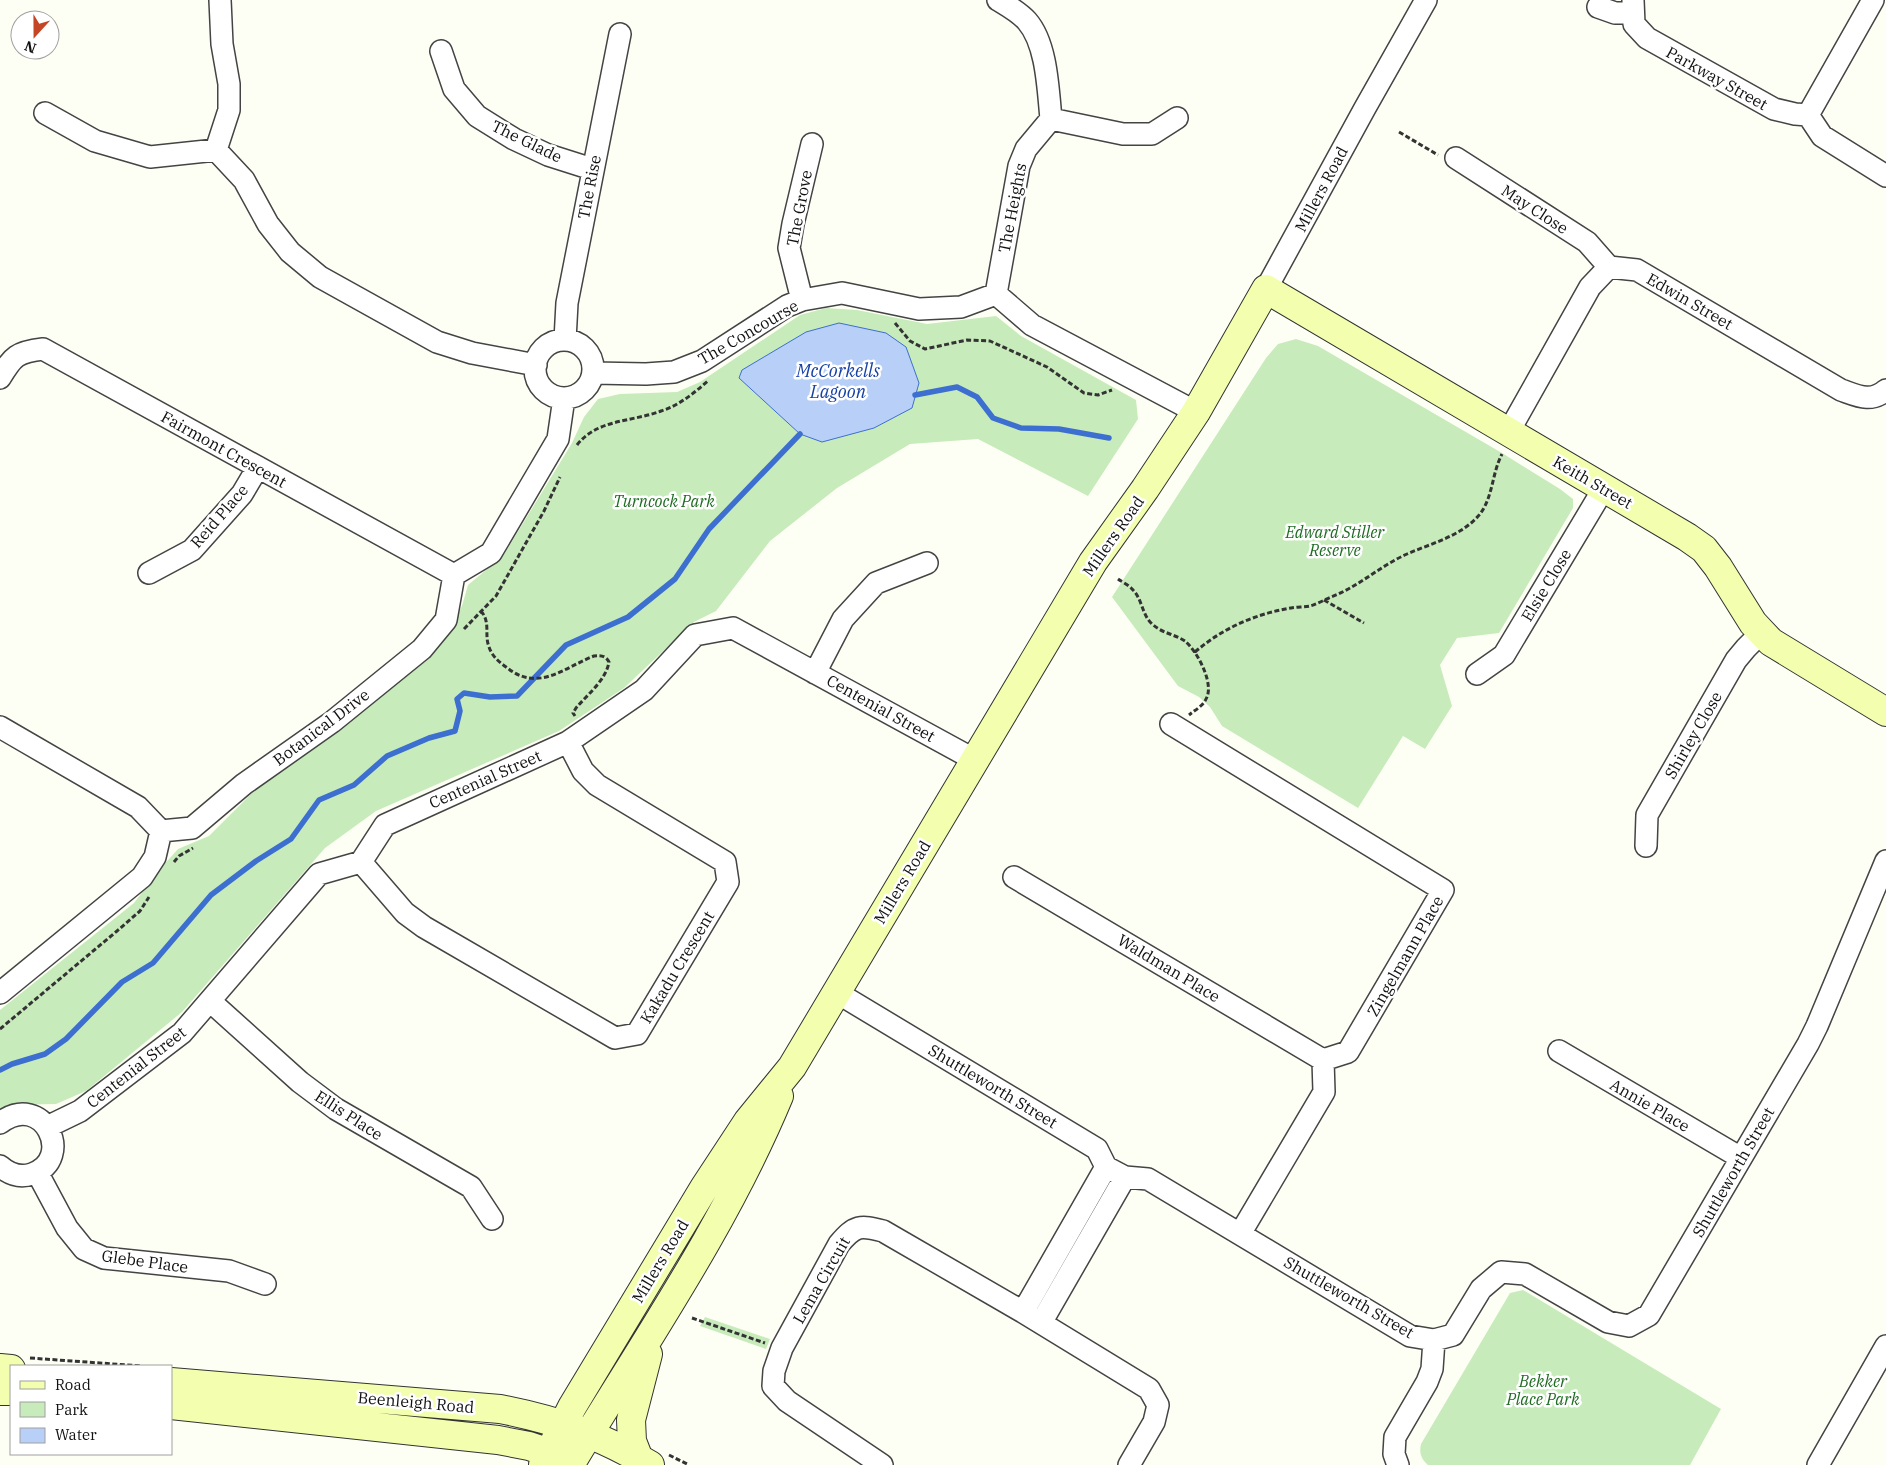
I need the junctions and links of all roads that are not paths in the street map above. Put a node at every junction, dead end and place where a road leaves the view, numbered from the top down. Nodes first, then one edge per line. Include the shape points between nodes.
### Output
1 (220, 0) edge
2 (998, 0) edge
3 (1873, 0) edge
4 (1419, 3) edge
5 (1598, 7) dead end
6 (1633, 7) edge
7 (620, 34) dead end
8 (440, 51) dead end
9 (45, 113) dead end
10 (1808, 115) junction
11 (1051, 118) junction
12 (1177, 118) dead end
13 (812, 144) dead end
14 (216, 150) junction
15 (1456, 158) road end
16 (592, 169) junction
17 (1886, 176) edge
18 (1609, 267) junction
19 (1266, 289) junction
20 (996, 294) junction
21 (802, 300) junction
22 (565, 340) junction
23 (536, 365) junction
24 (593, 372) junction
25 (0, 378) edge
26 (1886, 390) edge
27 (564, 398) junction
28 (1196, 412) junction
29 (1505, 443) junction
30 (258, 467) junction
31 (1604, 488) junction
32 (927, 563) dead end
33 (149, 573) dead end
34 (454, 575) junction
35 (1761, 633) junction
36 (815, 672) junction
37 (1477, 674) dead end
38 (1886, 712) edge
39 (1171, 724) road end
40 (0, 727) edge
41 (576, 736) junction
42 (975, 760) junction
43 (161, 832) junction
44 (1646, 846) dead end
45 (1886, 861) edge
46 (361, 862) junction
47 (1014, 877) dead end
48 (836, 992) junction
49 (0, 993) edge
50 (210, 1001) junction
51 (1559, 1051) dead end
52 (1323, 1060) junction
53 (792, 1067) junction
54 (0, 1123) edge
55 (48, 1127) junction
56 (1741, 1158) junction
57 (0, 1166) edge
58 (37, 1172) junction
59 (1115, 1172) junction
60 (492, 1219) dead end
61 (1240, 1234) junction
62 (266, 1284) dead end
63 (1023, 1312) junction
64 (1041, 1323) junction
65 (654, 1328) junction
66 (1434, 1340) junction
67 (1886, 1346) edge
68 (172, 1382) edge
69 (172, 1405) edge
70 (563, 1425) junction
71 (589, 1433) junction
72 (564, 1461) edge
73 (644, 1462) edge
74 (882, 1465) edge
75 (1128, 1465) edge
76 (1398, 1465) edge
77 (1818, 1465) edge

1 - 14 street via 229,110
2 - 11 street via 1027,21 1037,38 1047,78
3 - 10 street
4 - 19 street, Millers Road
5 - 6 street, Parkway Street via 1615,14
6 - 10 street, Parkway Street via 1634,24 1667,50 1774,110
7 - 16 street, The Rise
8 - 16 street, The Glade via 454,89 477,116 548,155
9 - 14 street via 95,141 150,157
10 - 17 street via 1822,136
11 - 12 street via 1123,134 1152,134
11 - 20 street, The Heights via 1026,150 1019,166
13 - 21 street, The Grove via 789,248
14 - 23 street via 244,180 268,224 290,252 320,277 437,342 472,353
15 - 18 street, May Close via 1587,242
16 - 22 street, The Rise via 567,303
18 - 26 street, Edwin Street via 1637,270 1841,390 1866,399 1879,396
18 - 29 street via 1590,287
19 - 28 street, Millers Road
19 - 29 street, Keith Street
20 - 21 street, The Concourse via 961,306 919,309 842,293
20 - 28 street via 1032,325
21 - 24 street, The Concourse via 787,306 702,361 674,372
22 - 23 street via 546,347
22 - 24 street via 586,350 591,357
23 - 27 street via 537,379 545,390
24 - 27 street via 583,390
25 - 30 street, Fairmont Crescent via 10,361 23,352 43,350
27 - 34 street via 558,439 491,553
28 - 42 street, Millers Road via 1093,562
29 - 31 street, Keith Street
30 - 33 street, Reid Place via 242,494 192,550
30 - 34 street, Fairmont Crescent
31 - 35 street, Keith Street via 1704,549
31 - 37 street, Elsie Close via 1504,655
32 - 36 street via 876,583 843,619
34 - 43 street, Botanical Drive via 446,620 422,648 332,722 244,784 192,828
35 - 38 street, Keith Street
35 - 44 street, Shirley Close via 1736,660 1647,814
36 - 41 street, Centenial Street via 733,628 695,635 644,690
36 - 42 street, Centenial Street
39 - 52 street, Zingelmann Place via 1443,890 1348,1052
40 - 43 street via 138,807
41 - 46 street, Centenial Street via 385,825
41 - 46 street, Kakadu Crescent via 583,771 597,786 725,862 728,882 636,1034 615,1038 424,928 405,913
42 - 48 street, Millers Road
43 - 49 street via 154,857 142,877
45 - 56 street, Shuttleworth Street via 1817,1026
46 - 50 street, Centenial Street via 319,874
47 - 52 street, Waldman Place
48 - 53 street, Millers Road
48 - 59 street, Shuttleworth Street via 1098,1149
50 - 55 street, Centenial Street via 182,1033 80,1111
50 - 60 street, Ellis Place via 300,1082 336,1109 471,1187
51 - 56 street, Annie Place
52 - 61 street via 1324,1092
53 - 65 street, Millers Road via 763,1136 698,1258
53 - 70 street, Millers Road via 748,1121 704,1188
54 - 55 street via 19,1114 40,1119
55 - 58 street via 53,1150 49,1160
56 - 66 street, Shuttleworth Street via 1649,1315 1630,1326 1608,1322 1525,1274 1502,1272 1481,1289 1453,1335
57 - 58 street via 16,1175 27,1176
58 - 62 street, Glebe Place via 67,1228 84,1249 104,1258 229,1271
59 - 61 street, Shuttleworth Street via 1148,1179
59 - 63 street
59 - 64 street
61 - 66 street, Shuttleworth Street via 1410,1336
63 - 64 street, Lema Circuit
63 - 74 street, Lema Circuit via 883,1231 867,1227 851,1230 839,1244 782,1348 774,1371 774,1386 787,1401
64 - 75 street, Lema Circuit via 1149,1389 1158,1405 1154,1422
65 - 71 street, Millers Road
65 - 73 street via 631,1420 632,1441
66 - 76 street via 1432,1369 1427,1382 1395,1437 1394,1454
67 - 77 street
68 - 70 street, Beenleigh Road via 471,1406 531,1415
69 - 72 street, Beenleigh Road via 498,1440
70 - 71 street, Beenleigh Road
70 - 72 street, Millers Road
71 - 72 street, Millers Road
71 - 73 street, Beenleigh Road

